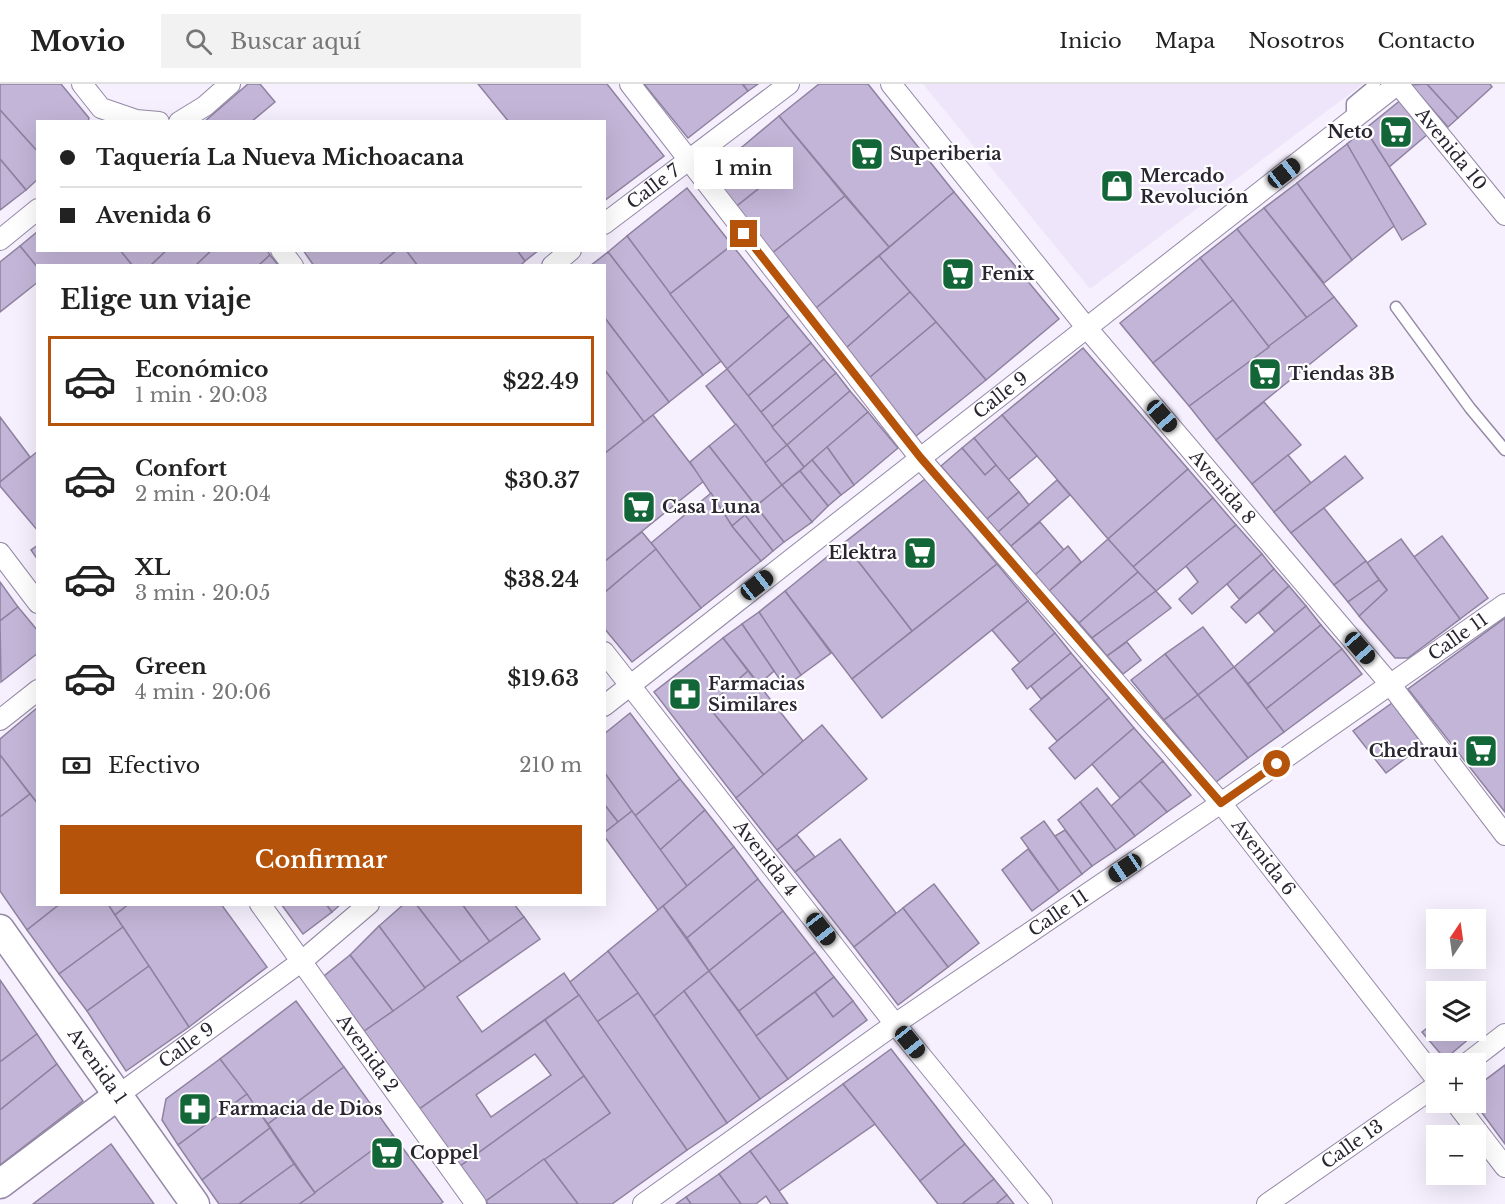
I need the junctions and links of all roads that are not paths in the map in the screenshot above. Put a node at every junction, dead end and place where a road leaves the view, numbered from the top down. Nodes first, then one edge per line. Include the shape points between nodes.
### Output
1 (82, 84) edge
2 (230, 84) edge
3 (630, 84) edge
4 (789, 84) edge
5 (891, 84) edge
6 (1375, 84) edge
7 (1398, 84) edge
8 (136, 120) edge
9 (182, 120) edge
10 (1352, 120) junction
11 (686, 159) junction
12 (36, 211) edge
13 (1505, 215) edge
14 (606, 222) edge
15 (0, 240) edge
16 (569, 252) edge
17 (554, 264) edge
18 (1396, 307) dead end
19 (1086, 327) junction
20 (1505, 450) edge
21 (920, 457) junction
22 (0, 553) edge
23 (36, 600) edge
24 (1505, 604) edge
25 (606, 654) edge
26 (630, 684) junction
27 (1390, 684) junction
28 (36, 692) edge
29 (606, 704) edge
30 (0, 720) edge
31 (1221, 803) junction
32 (1505, 835) edge
33 (261, 906) edge
34 (367, 906) edge
35 (0, 929) edge
36 (302, 961) junction
37 (895, 1024) junction
38 (1505, 1034) edge
39 (1480, 1053) edge
40 (1426, 1066) edge
41 (1426, 1093) edge
42 (117, 1096) junction
43 (1463, 1113) edge
44 (1505, 1167) edge
45 (0, 1184) edge
46 (195, 1204) edge
47 (476, 1204) edge
48 (643, 1204) edge
49 (1042, 1204) edge
50 (1267, 1204) edge

1 - 8 street via 101,108
2 - 9 street
3 - 11 street, Avenida 6
4 - 11 street, Calle 7
5 - 19 street, Avenida 8
6 - 10 lane via 1352,103
7 - 10 street, Calle 9
7 - 13 street, Avenida 10
10 - 19 street, Calle 9
11 - 14 street, Calle 7
11 - 21 street, Avenida 6
12 - 15 street
16 - 17 street
18 - 20 lane
19 - 21 street, Calle 9
19 - 27 street, Avenida 8
21 - 26 street, Calle 9
21 - 31 street, Avenida 6
22 - 23 street
24 - 27 street, Calle 11
25 - 26 street, Avenida 4
26 - 29 street, Calle 9
26 - 37 street, Avenida 4
27 - 31 street, Calle 11
27 - 32 street, Avenida 8
28 - 30 street
31 - 37 street, Calle 11
31 - 40 street, Avenida 6
33 - 36 street, Avenida 2
34 - 36 street, Calle 9
35 - 42 main road, Avenida 1
36 - 42 street, Calle 9
36 - 47 street, Avenida 2
37 - 48 street, Calle 11
37 - 49 street, Avenida 4
38 - 39 street
41 - 50 street, Calle 13
42 - 45 main road, Calle 9
42 - 46 main road, Avenida 1
43 - 44 street

